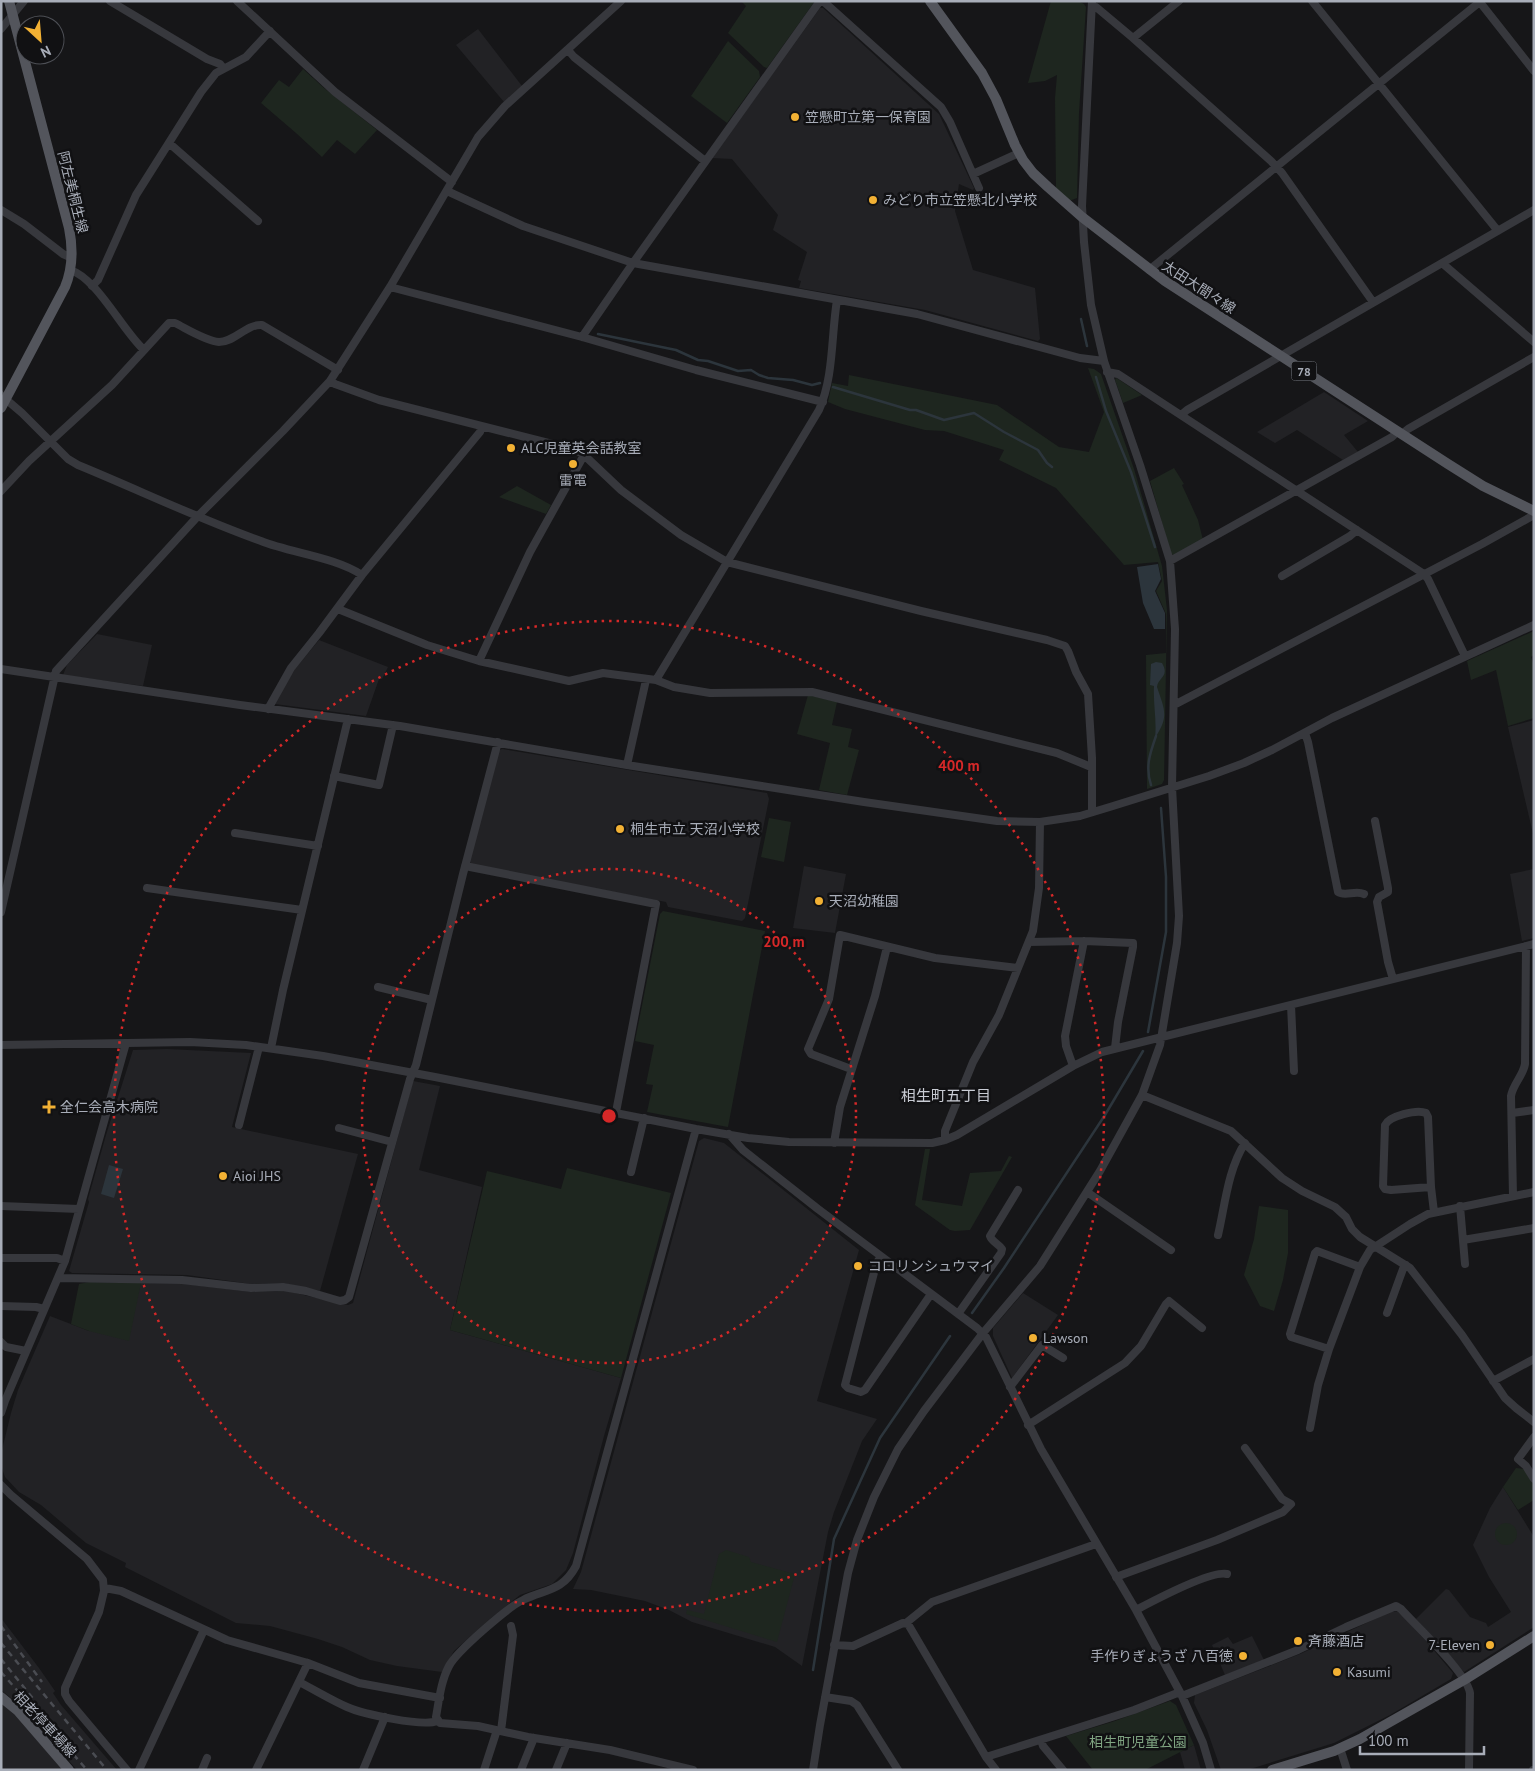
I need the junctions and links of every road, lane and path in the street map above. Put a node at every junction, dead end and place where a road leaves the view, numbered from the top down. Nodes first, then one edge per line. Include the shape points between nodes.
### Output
1 (9, 1) edge
2 (24, 1) edge
3 (110, 1) edge
4 (237, 1) edge
5 (621, 1) edge
6 (821, 1) edge
7 (930, 1) edge
8 (1179, 1) edge
9 (1312, 1) edge
10 (1480, 2) edge
11 (1092, 4) edge
12 (13, 16) junction
13 (1, 29) edge
14 (270, 31) junction
15 (1133, 38) junction
16 (568, 50) junction
17 (223, 68) junction
18 (1534, 71) edge
19 (1379, 84) junction
20 (169, 143) junction
21 (1019, 153) junction
22 (705, 161) junction
23 (1276, 167) junction
24 (972, 174) junction
25 (452, 182) junction
26 (979, 188) dead end
27 (447, 191) junction
28 (1, 210) edge
29 (1534, 210) edge
30 (1082, 217) junction
31 (258, 221) dead end
32 (1498, 230) junction
33 (72, 258) junction
34 (633, 263) junction
35 (1442, 263) junction
36 (70, 270) junction
37 (1149, 270) junction
38 (92, 286) junction
39 (390, 287) junction
40 (837, 300) junction
41 (1373, 302) junction
42 (582, 337) junction
43 (1534, 342) edge
44 (144, 350) junction
45 (1281, 356) junction
46 (1534, 357) edge
47 (1104, 361) junction
48 (338, 370) junction
49 (1108, 372) junction
50 (330, 381) junction
51 (3, 401) edge
52 (823, 402) junction
53 (1181, 416) junction
54 (482, 426) junction
55 (1400, 433) junction
56 (51, 442) junction
57 (584, 455) junction
58 (1297, 490) junction
59 (1, 491) edge
60 (1534, 513) edge
61 (198, 516) junction
62 (1356, 530) junction
63 (1170, 561) junction
64 (727, 562) junction
65 (1424, 574) junction
66 (362, 575) junction
67 (1282, 576) dead end
68 (338, 609) junction
69 (1534, 625) edge
70 (1465, 656) junction
71 (479, 661) junction
72 (1, 669) edge
73 (54, 678) junction
74 (646, 680) junction
75 (656, 680) junction
76 (1174, 705) junction
77 (268, 709) junction
78 (348, 719) junction
79 (393, 725) junction
80 (1305, 732) junction
81 (498, 742) junction
82 (627, 765) junction
83 (1091, 767) junction
84 (334, 776) junction
85 (1172, 787) junction
86 (1092, 812) junction
87 (1376, 821) dead end
88 (1040, 822) junction
89 (235, 833) dead end
90 (318, 846) junction
91 (465, 866) junction
92 (147, 888) dead end
93 (1364, 894) dead end
94 (2, 902) edge
95 (302, 910) junction
96 (1, 912) edge
97 (1084, 941) junction
98 (1029, 942) junction
99 (1530, 945) edge
100 (887, 947) junction
101 (1018, 968) junction
102 (1393, 979) junction
103 (378, 987) dead end
104 (432, 1000) junction
105 (1291, 1005) junction
106 (1161, 1038) junction
107 (126, 1043) junction
108 (1, 1045) edge
109 (259, 1046) junction
110 (271, 1048) junction
111 (1115, 1048) junction
112 (1073, 1066) junction
113 (851, 1069) junction
114 (1294, 1071) dead end
115 (412, 1073) junction
116 (1142, 1095) junction
117 (1534, 1110) edge
118 (616, 1112) junction
119 (1512, 1113) junction
120 (644, 1118) junction
121 (239, 1125) dead end
122 (339, 1128) dead end
123 (696, 1129) junction
124 (730, 1134) junction
125 (945, 1140) junction
126 (392, 1142) junction
127 (834, 1143) junction
128 (1245, 1143) junction
129 (631, 1172) dead end
130 (1431, 1187) junction
131 (1018, 1190) dead end
132 (1087, 1192) junction
133 (1534, 1192) edge
134 (1513, 1196) junction
135 (1, 1206) edge
136 (1460, 1206) junction
137 (79, 1209) junction
138 (1434, 1212) junction
139 (1534, 1228) edge
140 (1218, 1236) dead end
141 (1463, 1240) junction
142 (1375, 1246) junction
143 (1171, 1250) dead end
144 (880, 1257) junction
145 (1, 1258) edge
146 (65, 1261) junction
147 (1464, 1264) dead end
148 (1406, 1265) junction
149 (1360, 1267) junction
150 (58, 1278) junction
151 (931, 1294) junction
152 (1, 1306) edge
153 (44, 1309) junction
154 (1387, 1313) dead end
155 (958, 1314) junction
156 (1202, 1328) dead end
157 (983, 1333) junction
158 (1, 1342) edge
159 (1328, 1349) junction
160 (26, 1351) junction
161 (1063, 1358) dead end
162 (1534, 1359) edge
163 (1493, 1381) junction
164 (1010, 1387) junction
165 (1, 1413) edge
166 (1534, 1422) edge
167 (1028, 1426) junction
168 (1310, 1428) dead end
169 (1534, 1437) edge
170 (1245, 1448) dead end
171 (1534, 1479) edge
172 (1, 1485) edge
173 (1096, 1544) junction
174 (1227, 1574) dead end
175 (1116, 1577) junction
176 (104, 1588) junction
177 (1136, 1610) junction
178 (906, 1623) junction
179 (511, 1626) dead end
180 (204, 1630) junction
181 (1534, 1636) edge
182 (834, 1645) junction
183 (308, 1663) junction
184 (1464, 1680) junction
185 (299, 1682) junction
186 (1181, 1694) junction
187 (1, 1697) edge
188 (825, 1697) junction
189 (440, 1698) junction
190 (385, 1717) junction
191 (437, 1721) junction
192 (499, 1730) junction
193 (534, 1738) junction
194 (1041, 1740) junction
195 (567, 1743) junction
196 (1340, 1748) junction
197 (986, 1757) junction
198 (207, 1758) dead end
199 (257, 1769) edge
200 (69, 1770) edge
201 (127, 1770) edge
202 (139, 1770) edge
203 (202, 1770) edge
204 (363, 1770) edge
205 (484, 1770) edge
206 (521, 1770) edge
207 (556, 1770) edge
208 (694, 1770) edge
209 (813, 1770) edge
210 (898, 1770) edge
211 (996, 1770) edge
212 (1063, 1770) edge
213 (1211, 1770) edge
214 (1272, 1770) edge
215 (1347, 1770) edge
216 (1469, 1770) edge

1 - 12 main road, 阿左美桐生線
2 - 12 street
3 - 17 street
4 - 14 street
5 - 16 street
6 - 22 street
6 - 24 street via 941,107
7 - 21 main road, 太田大間々線 / 78 via 982,73
8 - 15 street
9 - 19 street
10 - 18 street
10 - 19 street
11 - 15 street
11 - 30 street
12 - 13 street
12 - 33 main road, 阿左美桐生線 via 69,228
14 - 17 street via 246,57
14 - 25 street via 335,92
15 - 23 street
16 - 22 street
16 - 25 street via 488,124
17 - 20 street via 211,78
19 - 23 street
19 - 32 street
20 - 31 street
20 - 38 street via 136,195 98,280
21 - 24 street
21 - 30 main road, 太田大間々線 / 78 via 1039,179
22 - 34 street
23 - 37 street
23 - 41 street
24 - 26 street
25 - 27 street
27 - 34 street via 523,226
27 - 39 street
28 - 33 street
29 - 32 street
30 - 37 main road, 太田大間々線 / 78
30 - 47 street via 1091,305
32 - 35 street
33 - 36 main road, 阿左美桐生線
34 - 40 street
34 - 42 street
35 - 41 street
35 - 43 street
36 - 38 street
36 - 51 main road, 阿左美桐生線 via 59,299
37 - 45 main road, 太田大間々線 / 78
38 - 44 street
39 - 42 street
39 - 48 street
40 - 47 street via 922,315 1080,358
40 - 52 street
41 - 45 street
42 - 52 street
44 - 48 street via 169,323 221,342 253,326 262,325
44 - 56 street
45 - 53 street
45 - 55 main road, 太田大間々線 / 78
46 - 55 street
47 - 49 street
48 - 50 street
49 - 53 street via 1118,374
49 - 63 street
50 - 54 street via 379,400
50 - 61 street
51 - 56 street
52 - 64 street
53 - 58 street
54 - 57 street via 571,448
54 - 66 street
55 - 58 street
55 - 60 main road, 太田大間々線 / 78 via 1483,486
56 - 59 street
56 - 61 street via 78,465
57 - 64 street via 621,490 681,535
57 - 71 street via 530,552
58 - 62 street
58 - 63 street
60 - 65 street
61 - 66 street via 262,542 345,566
61 - 73 street via 63,662
62 - 65 street
62 - 67 street
63 - 76 street
64 - 75 street
64 - 83 street via 1065,646 1088,694
65 - 70 street
65 - 76 street
66 - 68 street
68 - 71 street via 427,645
68 - 77 street via 291,668
69 - 70 street
70 - 80 street
71 - 74 street via 569,681 603,673
72 - 73 street
73 - 77 street
73 - 94 street
74 - 75 street
74 - 82 street
75 - 83 street via 674,687 710,693 818,693 1057,753
76 - 85 street
77 - 78 street
78 - 79 street
78 - 84 street
79 - 81 street
79 - 84 street via 379,785
80 - 85 street via 1244,763
80 - 93 street via 1338,892 1342,895
81 - 82 street
81 - 91 street
82 - 88 street via 997,821
83 - 86 street
84 - 90 street
85 - 86 street
85 - 106 street via 1178,929
86 - 88 street
87 - 102 street via 1388,888 1377,902
88 - 98 street via 1040,888
89 - 90 street
90 - 95 street
91 - 104 street
91 - 118 street via 656,904
92 - 95 street
94 - 96 street
95 - 110 street
97 - 98 street
97 - 111 street via 1133,943
97 - 112 street via 1065,1036
98 - 101 street
99 - 102 street
99 - 119 street via 1525,1064 1512,1092
100 - 101 street via 935,958
100 - 113 street
100 - 113 street via 840,935 829,999 808,1051
101 - 125 street via 999,1015 974,1062 945,1131
102 - 105 street
103 - 104 street
104 - 115 street
105 - 106 street
105 - 114 street
106 - 111 street
106 - 116 street
107 - 108 street
107 - 109 street via 208,1042
107 - 137 street
109 - 110 street
109 - 121 street
110 - 115 street
111 - 112 street
112 - 125 street
113 - 127 street
115 - 118 street
115 - 126 street
116 - 128 street via 1222,1126
116 - 132 street
117 - 119 street
118 - 120 street
119 - 134 street
120 - 123 street
120 - 129 street
122 - 126 street
123 - 124 street
123 - 189 street via 576,1566 559,1586 519,1602 460,1651 448,1669
124 - 127 street via 789,1142
124 - 144 street via 743,1150
125 - 127 street via 928,1143
126 - 150 street via 349,1297 345,1300 282,1287 251,1288 182,1280
128 - 140 street via 1231,1178
128 - 142 street via 1288,1182 1339,1210 1352,1229
130 - 130 street via 1426,1113 1390,1120 1385,1125 1384,1189
130 - 138 street
131 - 155 street via 990,1236 1002,1249 1001,1253
132 - 143 street
132 - 157 street via 1040,1266
133 - 134 street
134 - 136 street
135 - 137 street
136 - 138 street
136 - 141 street
137 - 146 street
138 - 142 street
139 - 141 street
141 - 147 street
142 - 148 street
142 - 149 street
144 - 151 street
144 - 151 street via 845,1385 848,1388 865,1390
145 - 146 street via 57,1258
146 - 150 street
148 - 154 street
148 - 163 street via 1437,1302
149 - 159 street
149 - 159 street via 1318,1251 1315,1253 1290,1334
150 - 153 street
151 - 155 street
152 - 153 street
153 - 160 street
155 - 157 street
156 - 167 street via 1170,1301 1126,1363
157 - 164 street
157 - 182 street via 898,1449 874,1497 852,1556
158 - 160 street via 6,1347
159 - 168 street
160 - 165 street
161 - 164 street via 1042,1345
162 - 163 street
163 - 166 street via 1509,1402
164 - 167 street
167 - 173 street
169 - 171 street via 1518,1459
170 - 175 street via 1282,1499 1291,1504 1288,1508 1217,1540
172 - 176 street via 87,1559 100,1575
173 - 175 street
173 - 178 street via 932,1602
174 - 177 street via 1218,1573
175 - 177 street
176 - 180 street via 121,1591
176 - 201 street via 96,1622 64,1688 70,1701
177 - 186 street
178 - 182 street via 853,1646
178 - 197 street
179 - 192 street via 513,1635
180 - 183 street via 227,1640
180 - 202 street
181 - 184 main road
182 - 188 street
183 - 185 street
183 - 189 street via 369,1686
184 - 186 street via 1428,1636 1396,1606 1298,1650
184 - 196 main road
184 - 216 street via 1470,1693
185 - 190 street via 349,1708
185 - 199 street
186 - 194 street
186 - 213 street
187 - 200 main road, 相老停車場線 via 18,1711
188 - 209 street
188 - 210 street via 854,1702
189 - 191 street
190 - 191 street via 428,1724
190 - 204 street
191 - 192 street via 440,1724
192 - 193 street
192 - 205 street
193 - 195 street
193 - 206 street
194 - 197 street
194 - 212 street
195 - 207 street
195 - 208 street
196 - 214 main road
196 - 215 street
197 - 211 street
198 - 203 street

